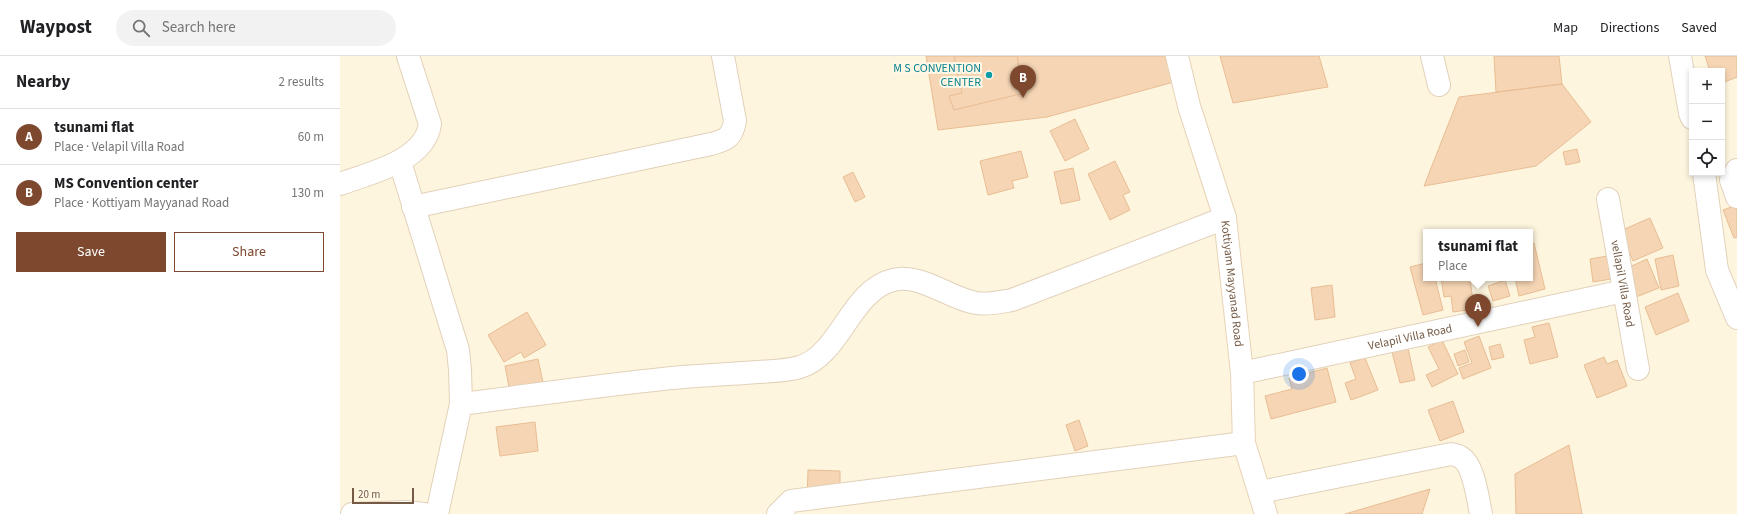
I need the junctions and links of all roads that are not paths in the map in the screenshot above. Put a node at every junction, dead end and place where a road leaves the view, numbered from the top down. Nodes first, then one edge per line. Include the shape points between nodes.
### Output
1 (408, 56) edge
2 (723, 56) edge
3 (1177, 56) edge
4 (1432, 56) edge
5 (1680, 56) edge
6 (1439, 85) dead end
7 (1689, 107) edge
8 (400, 162) junction
9 (1737, 170) edge
10 (1704, 176) edge
11 (340, 184) edge
12 (1737, 197) edge
13 (1608, 199) dead end
14 (413, 207) junction
15 (1225, 218) junction
16 (1624, 291) junction
17 (1737, 318) edge
18 (1638, 368) dead end
19 (1242, 373) junction
20 (460, 404) junction
21 (1244, 443) junction
22 (1260, 492) junction
23 (352, 514) edge
24 (424, 514) edge
25 (437, 514) edge
26 (778, 514) edge
27 (1266, 514) edge
28 (1481, 514) edge

1 - 8 street via 430,124 428,134 419,147
2 - 14 street via 736,121 734,132 725,140
3 - 15 street, Kottiyam Mayyanad Road via 1189,106
4 - 6 street
5 - 7 street
8 - 11 street
8 - 14 street
9 - 12 street via 1731,180
10 - 17 street via 1717,270
13 - 16 street, vellapil Villa Road
14 - 20 street via 458,350
15 - 19 street, Kottiyam Mayyanad Road
15 - 20 street via 1012,300 992,304 975,303 906,278 892,280 867,296 823,352 814,361 800,367 681,377
16 - 18 street, vellapil Villa Road
16 - 19 street, Velapil Villa Road
19 - 21 street, Kottiyam Mayyanad Road
20 - 25 street
21 - 22 street, Kottiyam Mayyanad Road
21 - 26 street via 791,501
22 - 27 street, Kottiyam Mayyanad Road
22 - 28 street via 1451,454 1462,457 1469,467
23 - 24 street

